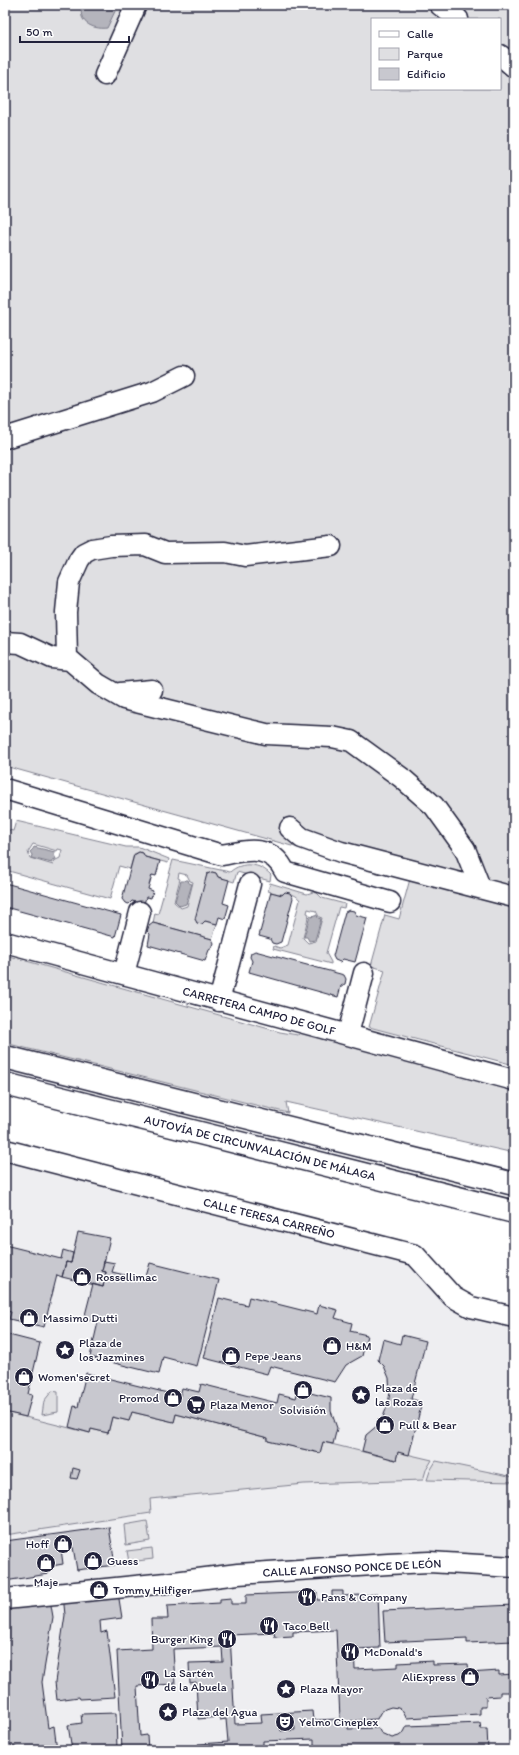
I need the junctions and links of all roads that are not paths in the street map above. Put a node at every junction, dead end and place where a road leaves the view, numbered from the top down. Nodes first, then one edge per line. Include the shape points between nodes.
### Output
1 (136, 5) edge
2 (440, 5) edge
3 (457, 18) edge
4 (501, 56) edge
5 (514, 67) edge
6 (105, 76) dead end
7 (184, 376) dead end
8 (5, 438) edge
9 (331, 546) dead end
10 (5, 642) edge
11 (67, 659) junction
12 (152, 690) dead end
13 (114, 694) junction
14 (5, 789) edge
15 (290, 828) dead end
16 (250, 884) dead end
17 (480, 887) junction
18 (514, 897) edge
19 (390, 902) dead end
20 (140, 912) dead end
21 (5, 942) edge
22 (364, 973) dead end
23 (124, 974) junction
24 (219, 1001) junction
25 (348, 1034) junction
26 (5, 1057) edge
27 (514, 1080) edge
28 (5, 1084) edge
29 (5, 1150) edge
30 (514, 1184) edge
31 (514, 1212) edge
32 (514, 1317) edge
33 (514, 1567) edge
34 (5, 1599) edge

1 - 6 street
2 - 3 street
4 - 5 street
7 - 8 street via 152,392
9 - 11 street via 245,556 225,552 165,553 145,545 92,549 84,553 79,560 70,582 66,612
10 - 11 street via 20,643 52,658
11 - 13 street
12 - 13 street
13 - 17 street via 124,699 266,734 332,737 351,741 402,778 434,806 464,849
14 - 19 street via 222,855 263,851 280,862 285,872
15 - 17 street via 302,838 341,852
16 - 24 street
17 - 18 street
20 - 23 street
21 - 23 street, CARRETERA CAMPO DE GOLF
22 - 25 street
23 - 24 street, CARRETERA CAMPO DE GOLF
24 - 25 street, CARRETERA CAMPO DE GOLF
25 - 27 street, CARRETERA CAMPO DE GOLF
26 - 30 highway
28 - 31 highway, AUTOVÍA DE CIRCUNVALACIÓN DE MÁLAGA
29 - 32 street, CALLE TERESA CARREÑO via 415,1255 454,1297 471,1307
33 - 34 street, CALLE ALFONSO PONCE DE LEÓN via 429,1562 238,1574

